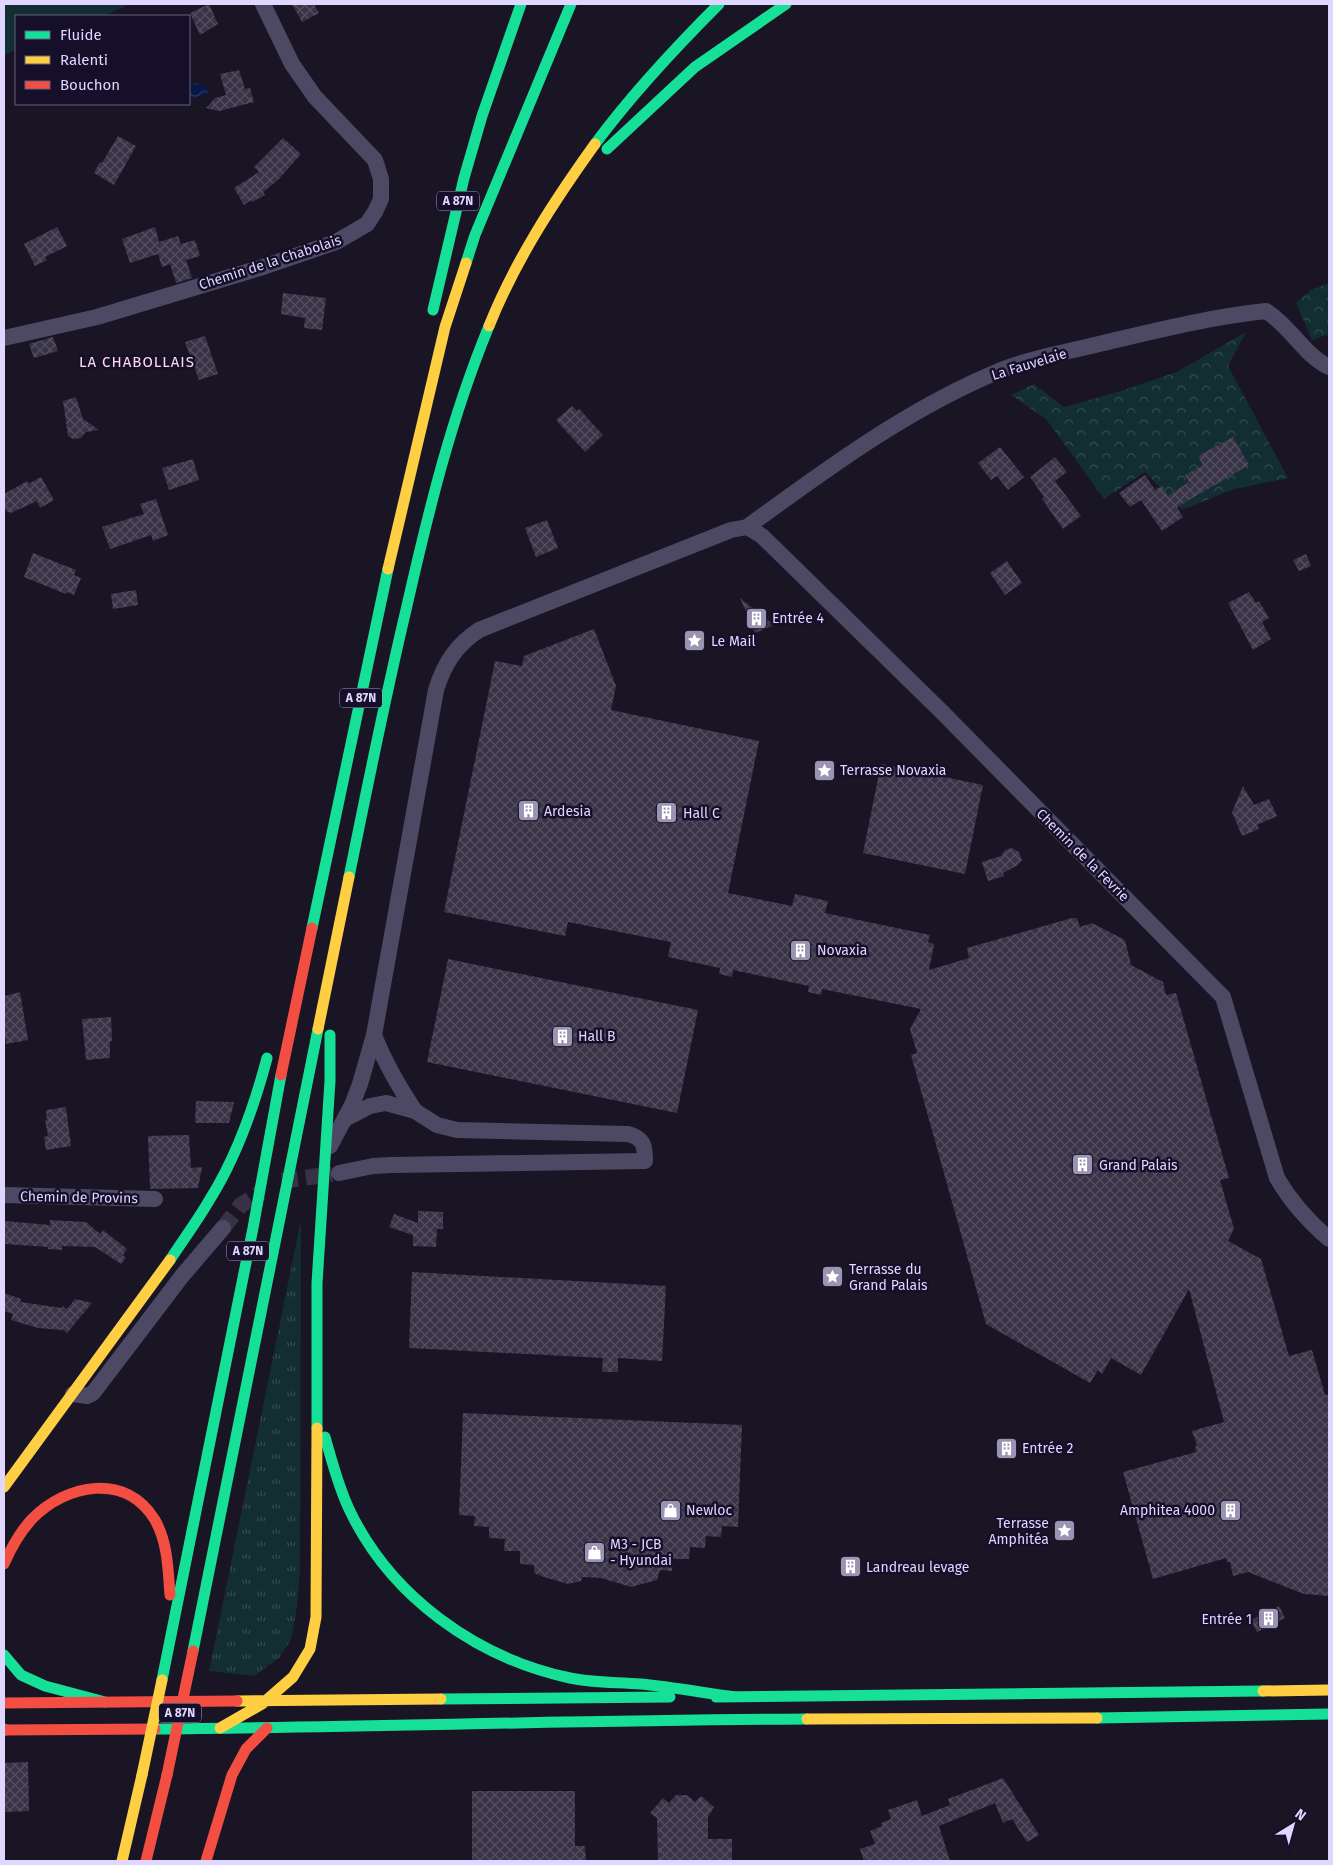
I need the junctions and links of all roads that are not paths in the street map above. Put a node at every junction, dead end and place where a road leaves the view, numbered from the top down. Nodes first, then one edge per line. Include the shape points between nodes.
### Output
1 (263, 4) edge
2 (521, 4) edge
3 (571, 4) edge
4 (719, 4) edge
5 (786, 4) edge
6 (562, 191) junction
7 (430, 326) dead end
8 (4, 338) edge
9 (1329, 367) edge
10 (422, 383) dead end
11 (426, 402) junction
12 (747, 527) junction
13 (324, 878) junction
14 (330, 971) junction
15 (291, 972) dead end
16 (374, 1035) junction
17 (269, 1050) dead end
18 (415, 1111) junction
19 (345, 1119) junction
20 (324, 1157) junction
21 (339, 1174) tunnel mouth
22 (4, 1195) edge
23 (155, 1199) dead end
24 (223, 1228) tunnel mouth
25 (1329, 1240) edge
26 (73, 1394) junction
27 (316, 1407) junction
28 (4, 1487) edge
29 (4, 1564) edge
30 (173, 1624) junction
31 (4, 1655) edge
32 (1329, 1690) edge
33 (735, 1697) junction
34 (268, 1700) junction
35 (105, 1702) junction
36 (4, 1703) edge
37 (1329, 1714) edge
38 (220, 1728) junction
39 (267, 1728) junction
40 (4, 1730) edge
41 (122, 1861) edge
42 (146, 1861) edge
43 (206, 1861) edge

1 - 8 street, Chemin de la Chabolais via 292,64 315,97 375,160 381,179 381,199 367,224 336,242 263,267 97,317
2 - 7 main road, A 87N via 464,178
3 - 11 main road via 475,235 447,319
4 - 6 main road, A 87N via 668,54 626,102
5 - 6 main road via 695,67
6 - 14 main road, A 87N via 504,294 473,364 454,419 425,525
9 - 12 street, La Fauvelaie via 1320,362 1279,319 1266,311 1172,327 1035,359 1004,369 888,428
10 - 11 main road, A 87N
11 - 13 main road, A 87N via 378,611
12 - 16 street via 731,530 479,630 452,654 436,690
12 - 25 street, Chemin de la Fevrie via 762,536 941,710 1223,996 1277,1178 1304,1217
13 - 15 main road
13 - 30 main road, A 87N via 286,1046 253,1228
14 - 20 main road via 330,1081
14 - 42 main road, A 87N, bridge via 167,1775
16 - 18 street via 392,1075
16 - 19 street via 360,1084
17 - 26 main road via 256,1101 211,1198 158,1278
18 - 19 street via 378,1103
18 - 21 street via 436,1125 457,1130 628,1134 640,1138 645,1145 645,1161 391,1165
19 - 20 street
20 - 27 main road via 317,1284
22 - 23 street, Chemin de Provins
24 - 26 street via 182,1276 94,1393 87,1396
26 - 28 main road
27 - 33 main road via 347,1507 391,1574 442,1620 503,1656 537,1670 589,1681 640,1684
27 - 34 main road via 316,1617 310,1649 293,1676
29 - 30 main road via 22,1531 59,1496 85,1488 122,1491 141,1503 155,1520 163,1538
30 - 41 main road, A 87N, bridge
31 - 35 main road via 21,1675 45,1686
32 - 33 main road
33 - 34 main road
34 - 35 main road
34 - 38 main road
35 - 36 main road
37 - 39 main road via 616,1720
38 - 39 main road
38 - 40 main road
39 - 43 main road via 246,1750 232,1776

